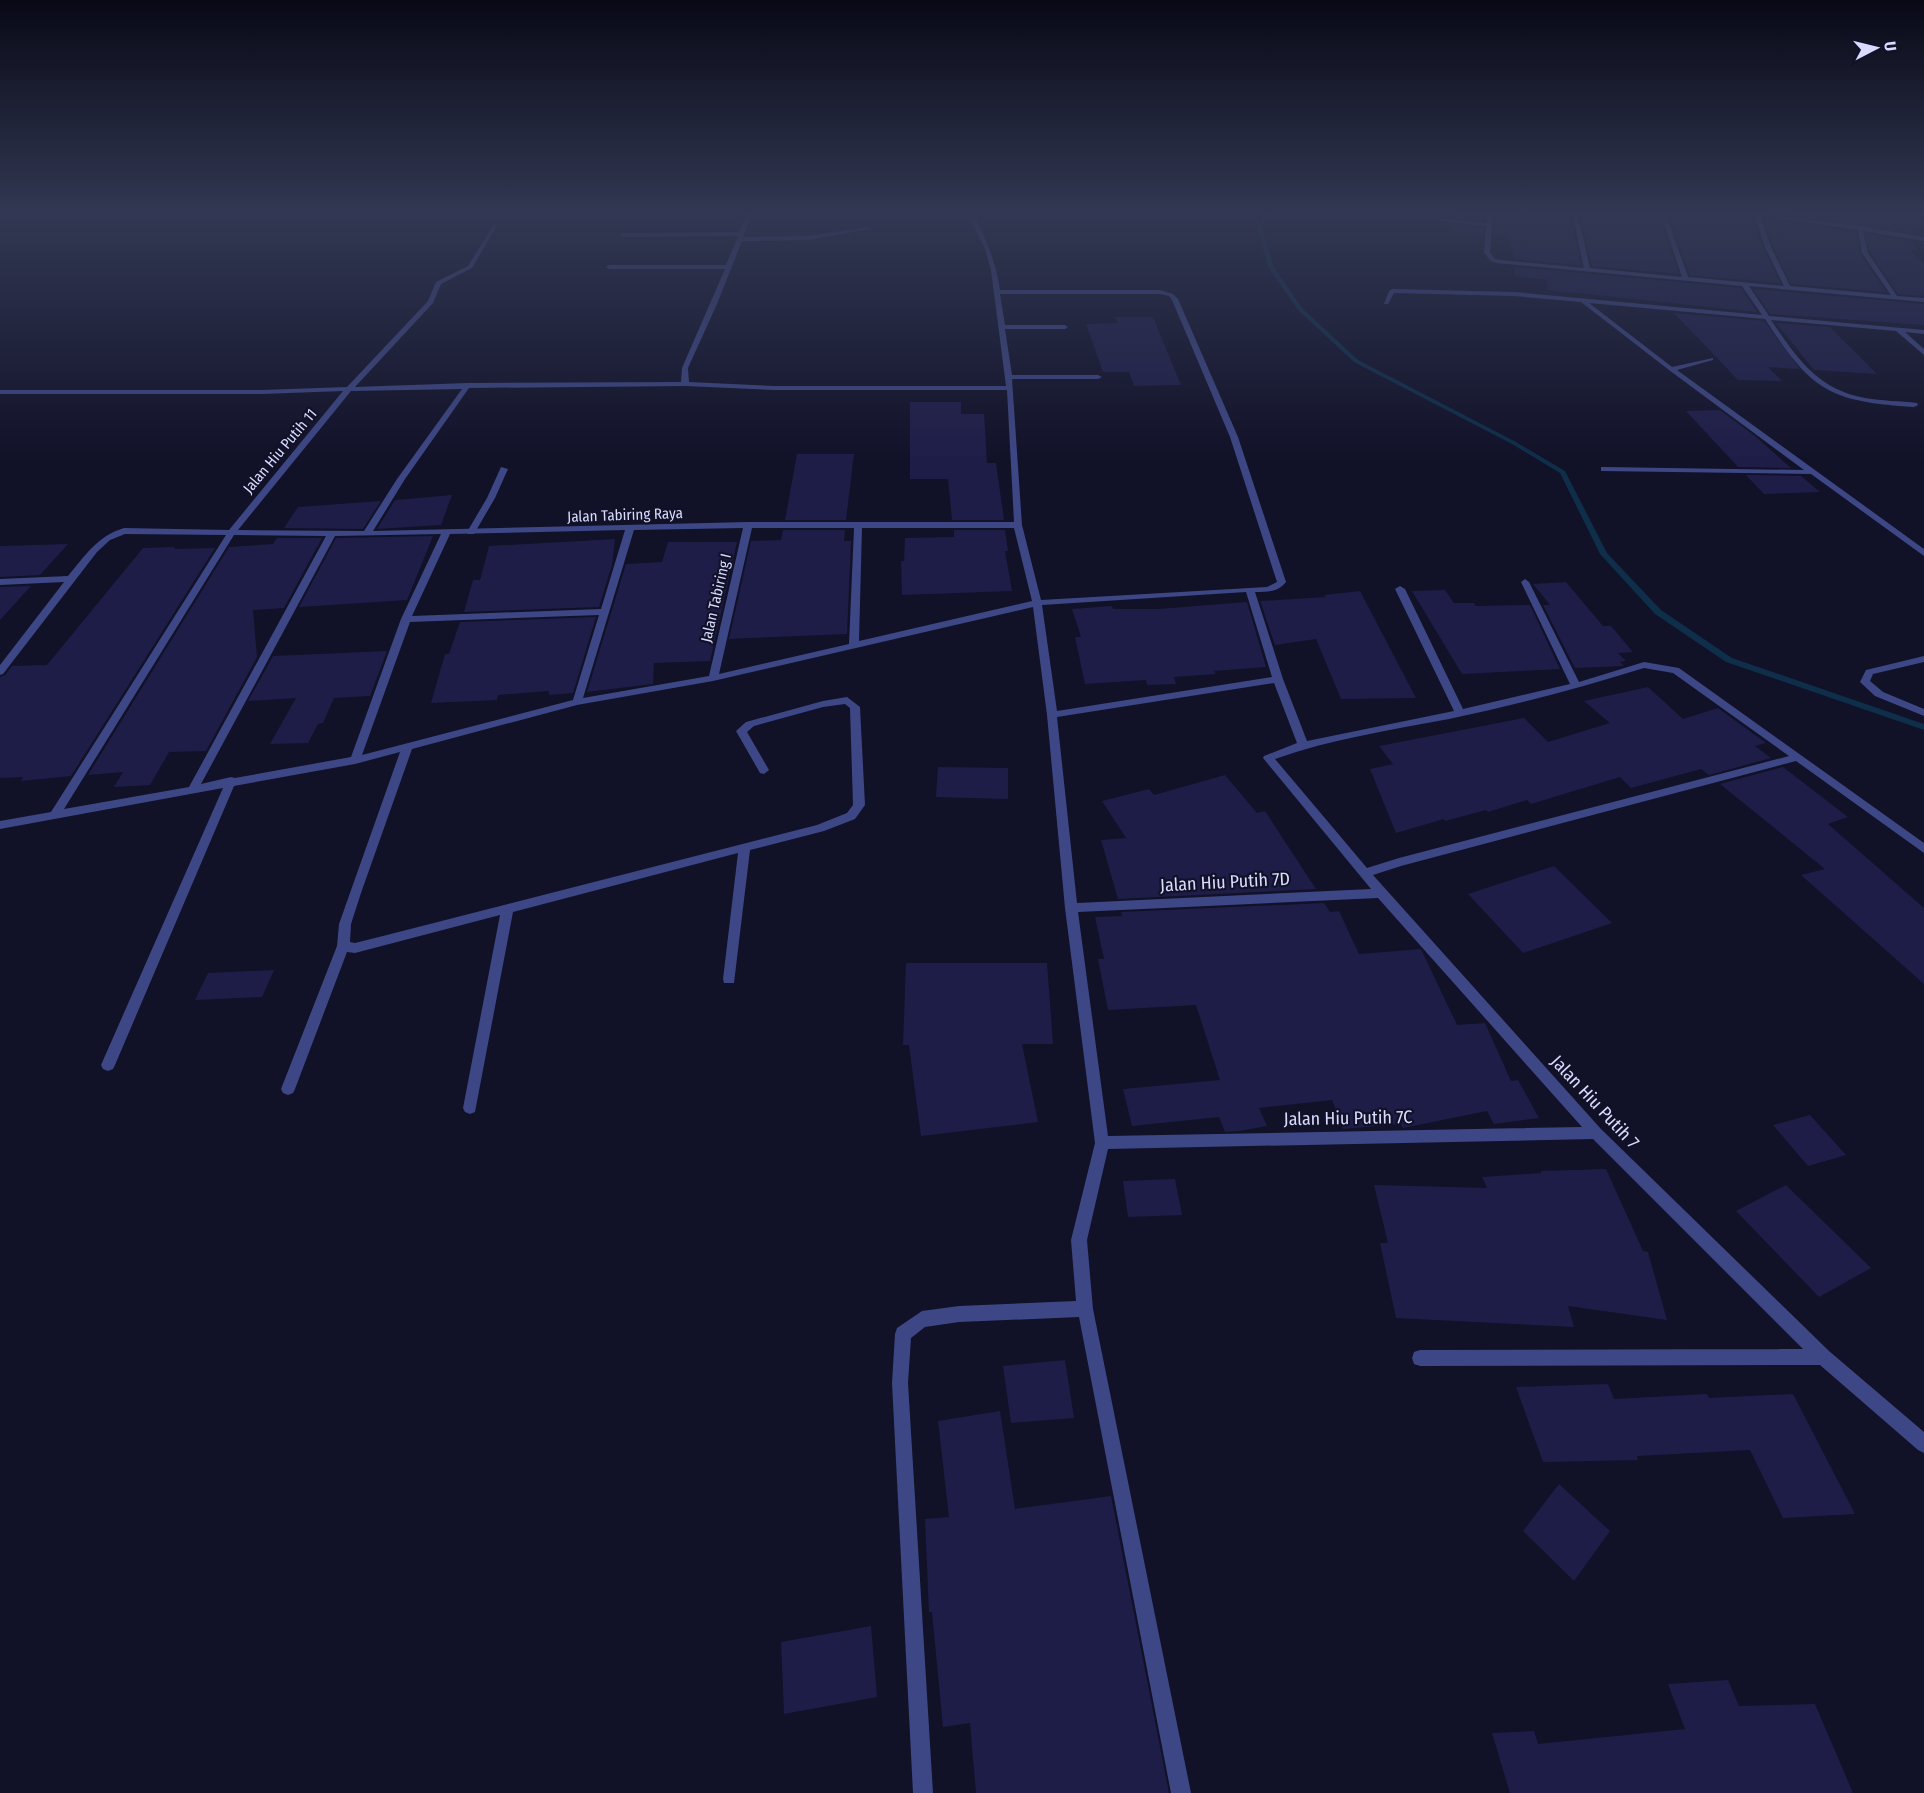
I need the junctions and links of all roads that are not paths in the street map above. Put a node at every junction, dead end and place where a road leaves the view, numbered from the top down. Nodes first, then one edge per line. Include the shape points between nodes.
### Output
1 (433, 296) edge
2 (717, 296) edge
3 (998, 296) edge
4 (1173, 296) edge
5 (1390, 296) edge
6 (1533, 296) edge
7 (1752, 296) edge
8 (1879, 296) edge
9 (1895, 297) joint
10 (1582, 300) junction
11 (1924, 300) edge
12 (1386, 303) dead end
13 (1766, 316) junction
14 (1002, 327) junction
15 (1065, 327) dead end
16 (1896, 328) junction
17 (1924, 332) edge
18 (1924, 353) edge
19 (1711, 359) dead end
20 (1671, 369) junction
21 (1098, 376) dead end
22 (1008, 377) junction
23 (685, 384) junction
24 (468, 385) junction
25 (1010, 388) junction
26 (349, 389) junction
27 (0, 392) edge
28 (1914, 405) dead end
29 (504, 468) dead end
30 (1604, 469) dead end
31 (1811, 472) junction
32 (748, 525) junction
33 (1018, 525) junction
34 (858, 527) junction
35 (630, 528) junction
36 (232, 532) junction
37 (367, 532) junction
38 (471, 532) junction
39 (446, 533) junction
40 (332, 534) junction
41 (1924, 553) edge
42 (71, 579) junction
43 (0, 582) edge
44 (1525, 582) dead end
45 (1250, 589) junction
46 (1400, 589) dead end
47 (1037, 603) junction
48 (605, 612) junction
49 (406, 619) junction
50 (854, 645) junction
51 (1924, 659) edge
52 (2, 666) edge
53 (713, 678) junction
54 (1278, 679) junction
55 (1576, 686) junction
56 (578, 702) junction
57 (1460, 713) junction
58 (1924, 713) edge
59 (1052, 715) junction
60 (1303, 745) junction
61 (407, 748) junction
62 (1798, 757) junction
63 (355, 760) junction
64 (764, 770) dead end
65 (231, 782) junction
66 (193, 789) junction
67 (54, 815) junction
68 (0, 825) edge
69 (745, 847) junction
70 (1924, 849) edge
71 (1364, 874) junction
72 (1381, 893) junction
73 (1071, 908) junction
74 (507, 909) junction
75 (343, 946) junction
76 (729, 979) dead end
77 (108, 1065) dead end
78 (288, 1089) dead end
79 (470, 1108) dead end
80 (1596, 1132) junction
81 (1102, 1143) junction
82 (1085, 1309) junction
83 (1823, 1357) junction
84 (1420, 1358) dead end
85 (1924, 1443) edge
86 (923, 1793) edge
87 (1181, 1793) edge

1 - 26 street, Jalan Hiu Putih 11
2 - 23 street via 685,368
3 - 14 street
4 - 45 street via 1234,437 1282,582 1268,590
5 - 12 street
6 - 10 street
7 - 13 street
8 - 9 street
9 - 11 street
10 - 13 street
10 - 20 street
13 - 16 street
13 - 28 street via 1789,350 1821,384 1851,395
14 - 15 street
14 - 22 street
16 - 17 street
16 - 18 street
19 - 20 street
20 - 31 street
21 - 22 street
22 - 25 street
23 - 24 street
23 - 25 street
24 - 26 street
24 - 37 street
25 - 33 street
26 - 27 street
26 - 36 street, Jalan Hiu Putih 11
29 - 38 street via 492,498
30 - 31 street
31 - 41 street
32 - 34 street, Jalan Tabiring Raya
32 - 35 street, Jalan Tabiring Raya
32 - 53 street, Jalan Tabiring I
33 - 34 street, Jalan Tabiring Raya
33 - 47 street
34 - 50 street
35 - 38 street, Jalan Tabiring Raya
35 - 48 street
36 - 40 street, Jalan Tabiring Raya
36 - 42 street, Jalan Tabiring Raya via 124,531 108,535
36 - 67 street, Jalan Hiu Putih 11
37 - 39 street, Jalan Tabiring Raya
37 - 40 street, Jalan Tabiring Raya
38 - 39 street, Jalan Tabiring Raya
39 - 49 street
40 - 66 street
42 - 43 street
42 - 52 street
44 - 55 street
45 - 47 street
45 - 54 street
46 - 57 street
47 - 50 street
47 - 59 street
48 - 49 street
48 - 56 street
49 - 63 street
50 - 53 street
51 - 58 street via 1869,672 1865,682 1879,694
53 - 56 street
54 - 59 street
54 - 60 street
55 - 57 street
55 - 62 street via 1644,665 1676,670
56 - 61 street
57 - 60 street
59 - 73 street
60 - 71 street, Jalan Hiu Putih 7 via 1268,758
61 - 63 street
61 - 75 street via 355,893
62 - 70 street
62 - 71 street
63 - 65 street
64 - 69 street via 741,731 750,724 847,700 855,707 859,805 851,816
65 - 66 street
65 - 77 street
66 - 67 street
67 - 68 street
69 - 74 street
69 - 76 street
71 - 72 street, Jalan Hiu Putih 7
72 - 73 street, Jalan Hiu Putih 7D
72 - 80 street, Jalan Hiu Putih 7
73 - 81 street
74 - 75 street via 355,948
74 - 79 street
75 - 78 street
80 - 81 street, Jalan Hiu Putih 7C
80 - 83 street, Jalan Hiu Putih 7
81 - 82 street via 1079,1240
82 - 86 street via 922,1319 903,1334 900,1383
82 - 87 street
83 - 84 street
83 - 85 street, Jalan Hiu Putih 7

